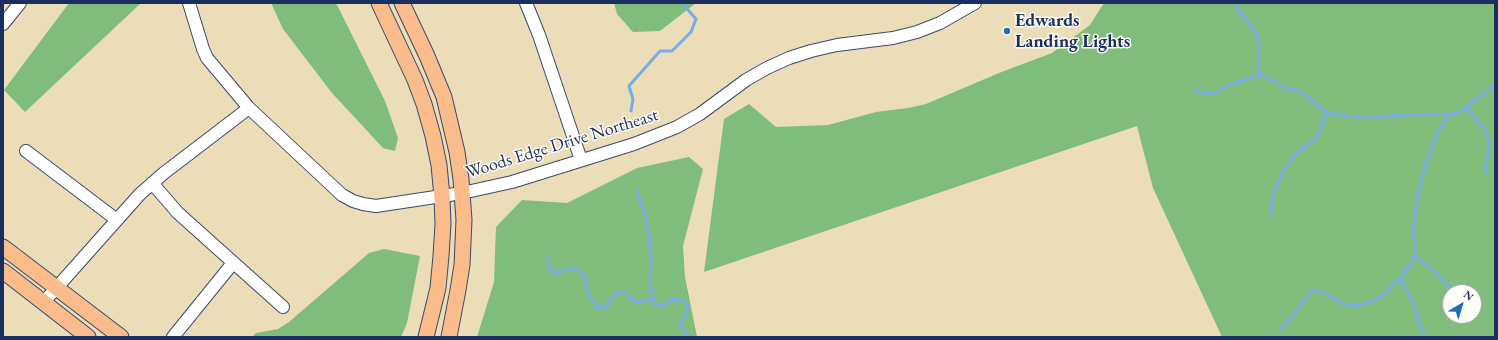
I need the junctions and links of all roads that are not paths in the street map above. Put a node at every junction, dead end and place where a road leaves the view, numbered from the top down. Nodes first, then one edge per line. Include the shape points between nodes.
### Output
1 (20, 3) edge
2 (189, 3) edge
3 (379, 3) edge
4 (402, 3) edge
5 (526, 3) edge
6 (975, 3) edge
7 (3, 24) edge
8 (249, 108) junction
9 (26, 151) dead end
10 (581, 160) junction
11 (152, 183) junction
12 (462, 193) junction
13 (442, 197) junction
14 (117, 220) junction
15 (3, 247) edge
16 (234, 263) junction
17 (3, 271) edge
18 (57, 288) junction
19 (43, 303) junction
20 (284, 307) dead end
21 (88, 337) edge
22 (122, 337) edge
23 (173, 337) edge
24 (426, 337) edge
25 (448, 337) edge

1 - 7 street
2 - 8 street, Woods Edge Drive Northeast via 207,58
3 - 13 main road via 424,104 439,164
4 - 12 main road via 444,97 457,152
5 - 10 street
6 - 10 street, Woods Edge Drive Northeast via 940,23 917,32 811,50 789,58 746,80 700,114 677,127
8 - 11 street
8 - 13 street, Woods Edge Drive Northeast via 342,195 353,201 376,206
9 - 14 street
10 - 12 street, Woods Edge Drive Northeast via 512,182
11 - 14 street
11 - 16 street via 178,213
12 - 13 street, Woods Edge Drive Northeast
12 - 25 main road via 462,265
13 - 24 main road via 443,224 438,288
14 - 18 street
15 - 18 main road
16 - 20 street
16 - 23 street
17 - 19 main road
18 - 19 street
18 - 22 main road
19 - 21 main road

